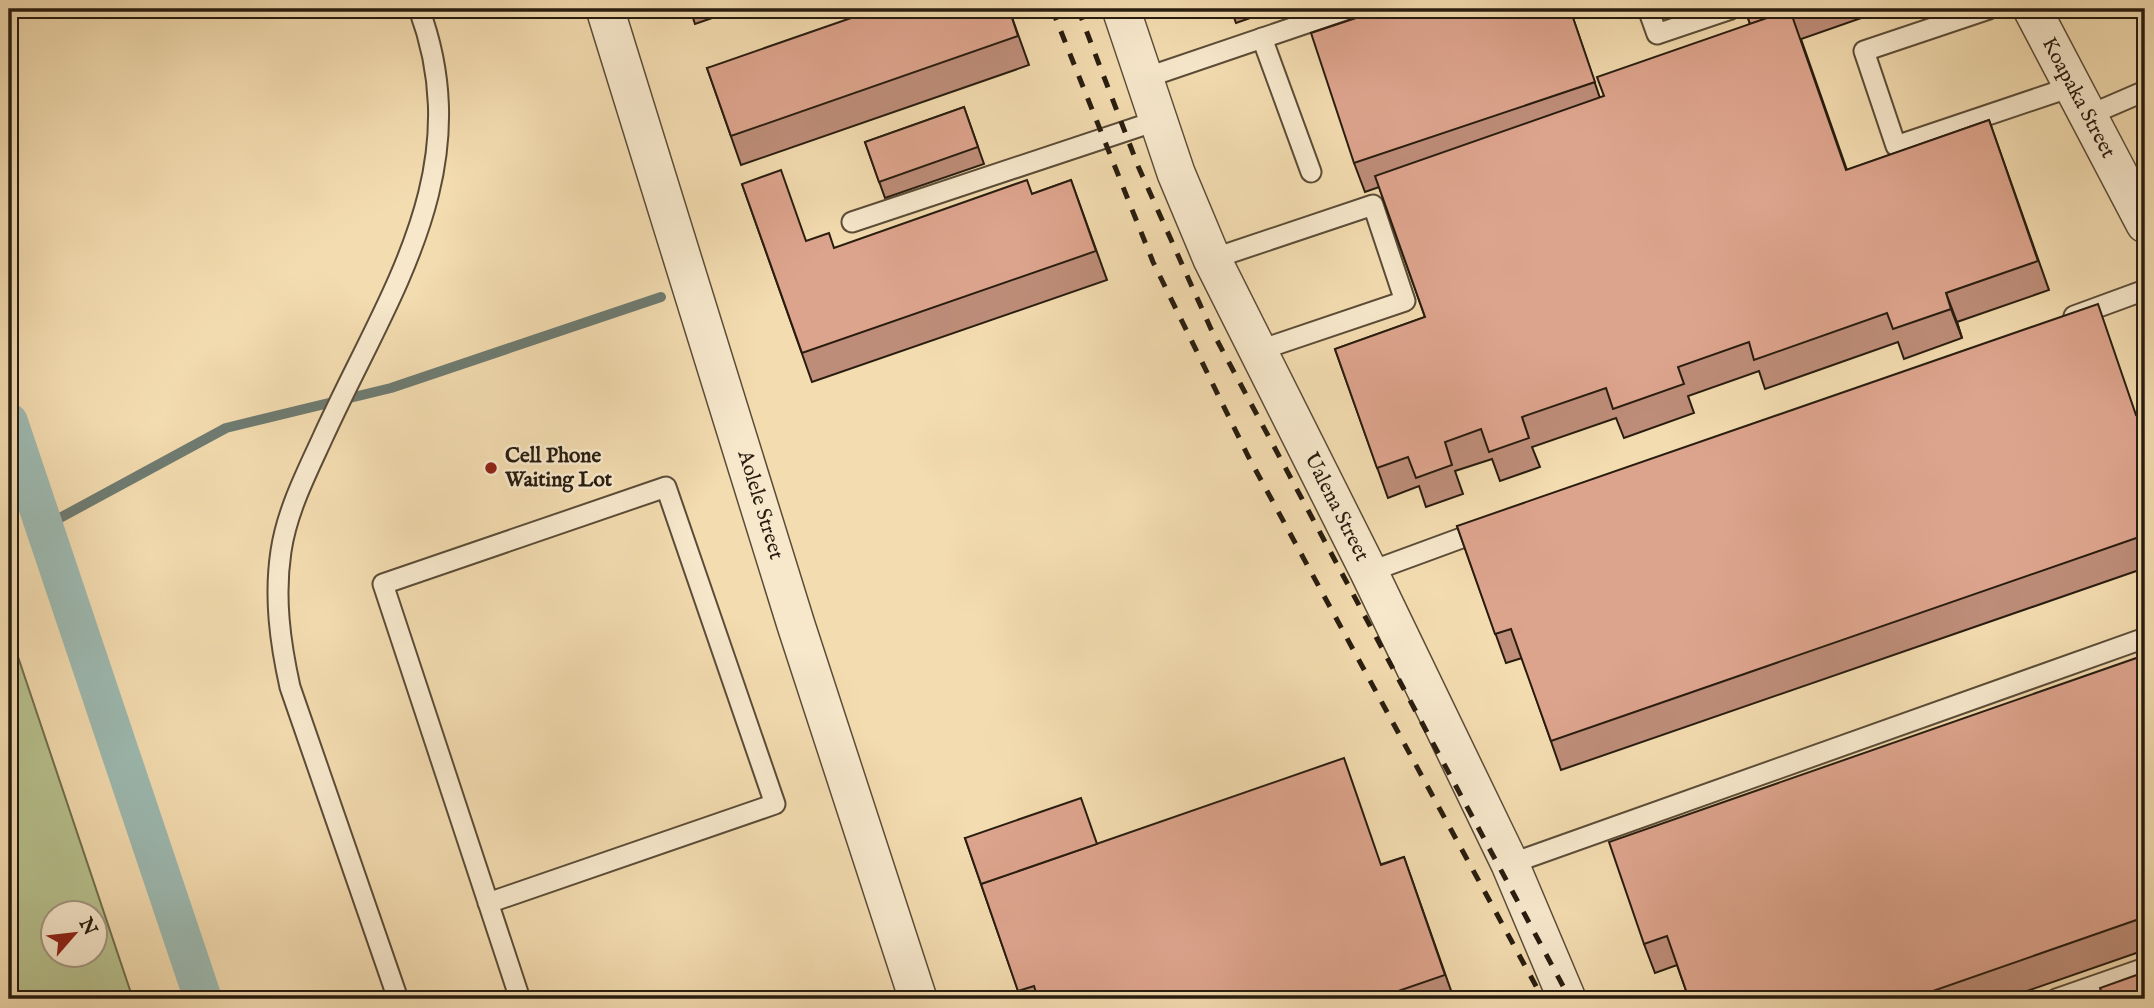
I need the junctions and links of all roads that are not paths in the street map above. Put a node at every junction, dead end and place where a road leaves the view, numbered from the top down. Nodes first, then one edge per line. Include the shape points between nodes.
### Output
1 (419, 9) edge
2 (605, 9) edge
3 (1121, 9) edge
4 (1348, 9) edge
5 (1648, 9) edge
6 (1731, 9) edge
7 (1989, 9) edge
8 (2032, 9) edge
9 (1262, 38) junction
10 (1145, 78) junction
11 (2145, 91) edge
12 (2079, 101) junction
13 (1158, 120) junction
14 (1311, 172) dead end
15 (852, 222) dead end
16 (2145, 224) edge
17 (1213, 259) junction
18 (2145, 290) edge
19 (2053, 324) edge
20 (1257, 351) junction
21 (1500, 524) edge
22 (1369, 572) junction
23 (2145, 638) edge
24 (1510, 864) junction
25 (488, 903) junction
26 (2145, 968) edge
27 (2145, 984) edge
28 (398, 999) edge
29 (520, 999) edge
30 (918, 999) edge
31 (1566, 999) edge
32 (2056, 999) edge
33 (2095, 999) edge

1 - 28 lane via 437,75 440,109 433,181 410,253 291,510 277,581 281,650 294,699
2 - 30 street, Aolele Street via 796,625
3 - 10 street, Ualena Street
4 - 9 lane
5 - 6 lane via 1657,34
7 - 12 lane via 1864,51 1896,146
8 - 12 street, Koapaka Street
9 - 10 lane
9 - 14 lane
10 - 13 street, Ualena Street
11 - 12 lane
12 - 16 street, Koapaka Street
13 - 15 lane
13 - 17 street, Ualena Street
17 - 20 street, Ualena Street
17 - 20 lane via 1373,205 1405,301
18 - 19 lane
20 - 22 street, Ualena Street
21 - 22 lane
22 - 24 street, Ualena Street
23 - 24 lane
24 - 31 street, Ualena Street
25 - 25 lane via 383,584 666,487 775,804
25 - 29 lane
26 - 32 lane
27 - 33 lane

